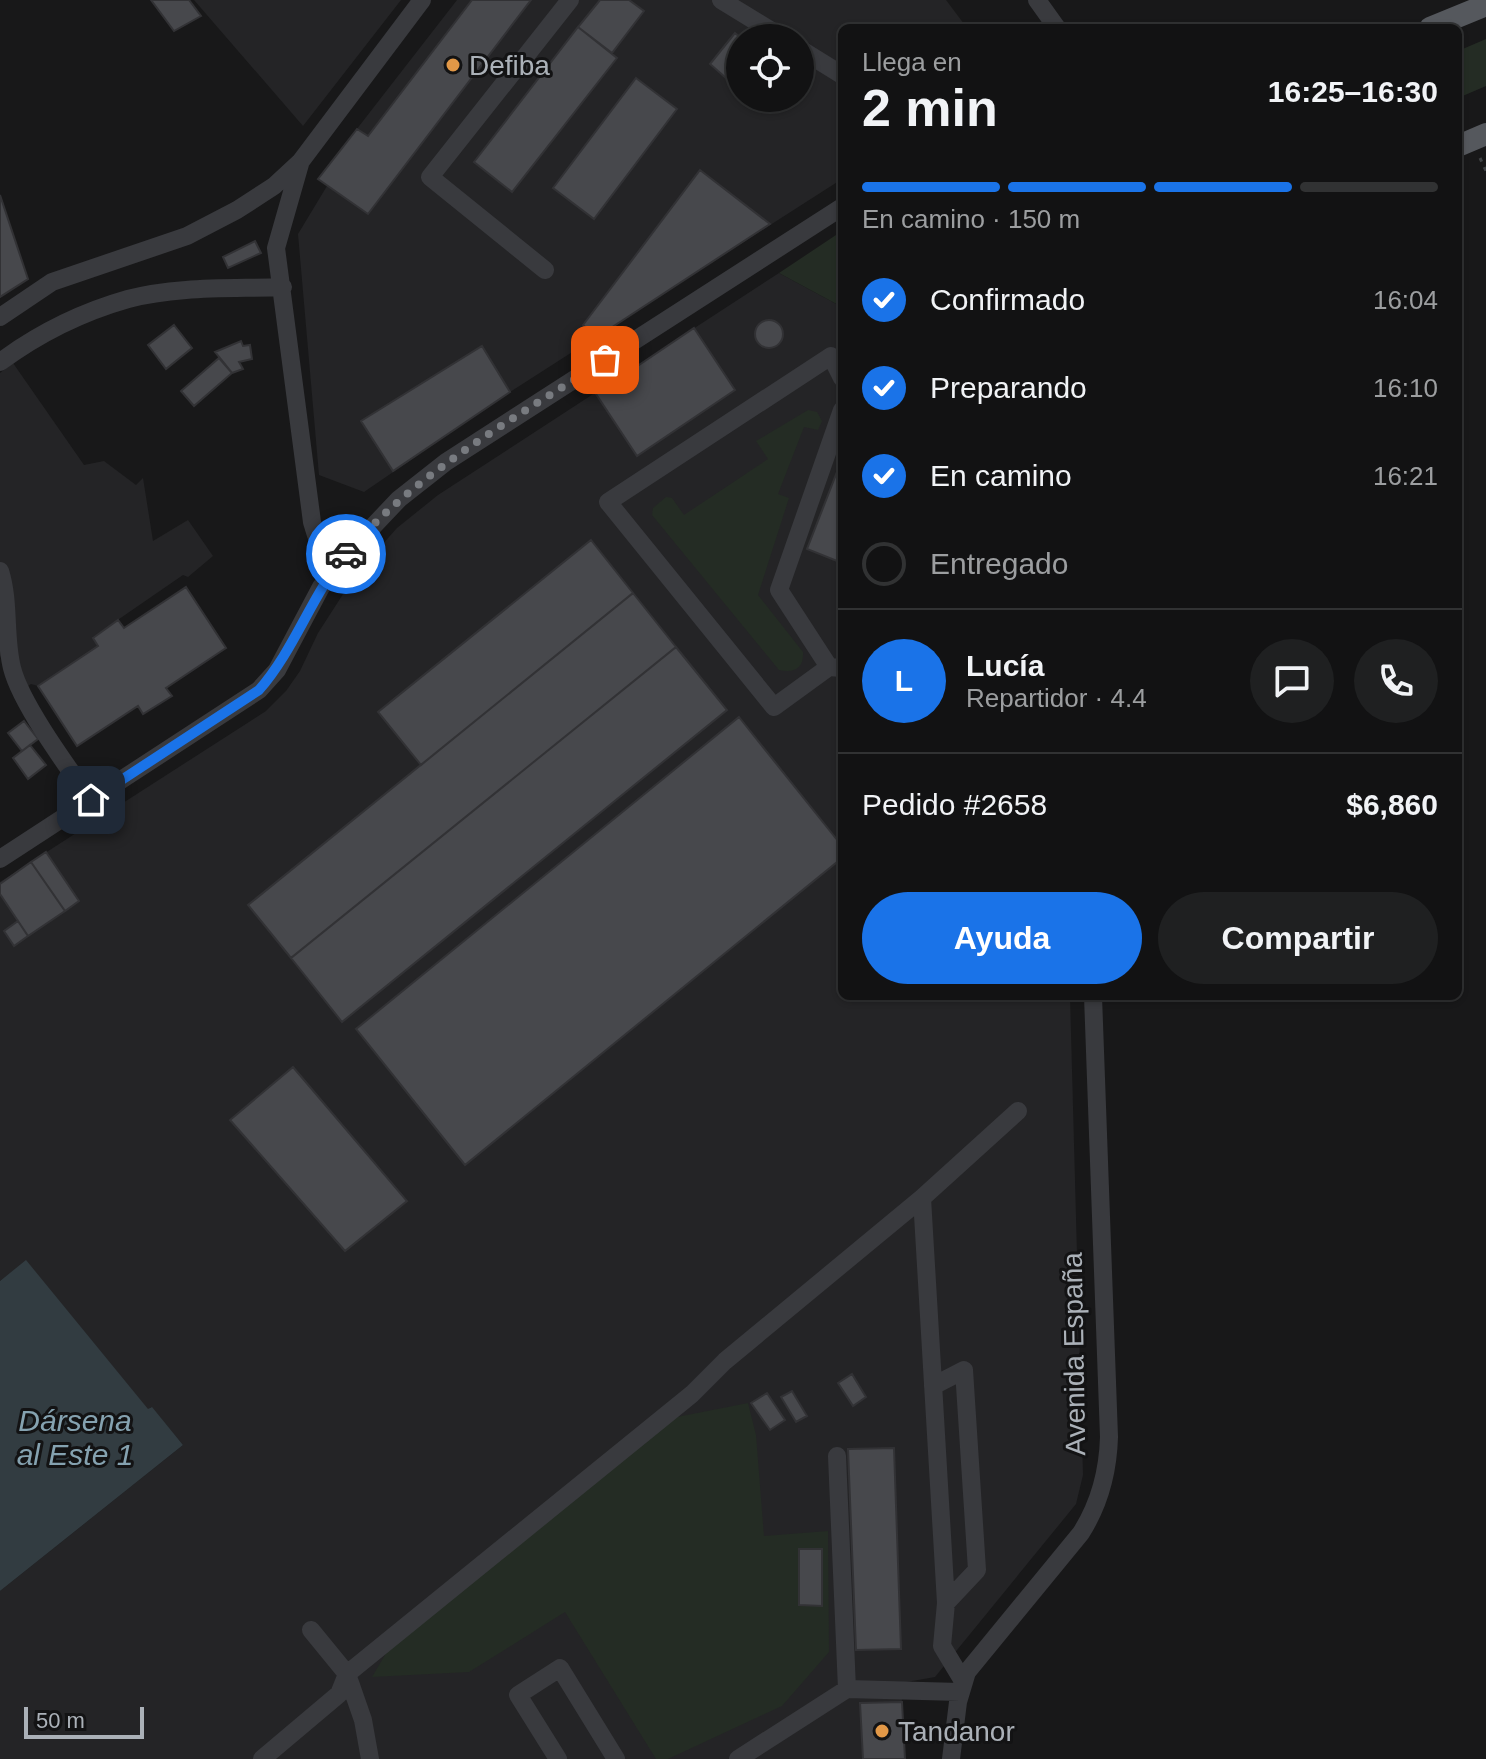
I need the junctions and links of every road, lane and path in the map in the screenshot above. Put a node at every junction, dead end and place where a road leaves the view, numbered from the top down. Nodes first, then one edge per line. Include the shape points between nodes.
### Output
1 (422, 0) edge
2 (570, 0) edge
3 (721, 0) edge
4 (1037, 0) edge
5 (1486, 5) edge
6 (760, 24) edge
7 (1054, 24) edge
8 (1440, 24) edge
9 (814, 58) edge
10 (838, 73) edge
11 (1486, 134) edge
12 (1462, 144) edge
13 (301, 161) junction
14 (838, 210) edge
15 (545, 270) dead end
16 (283, 287) junction
17 (0, 317) edge
18 (0, 362) edge
19 (838, 370) edge
20 (838, 421) edge
21 (343, 558) junction
22 (0, 571) edge
23 (835, 668) edge
24 (91, 800) junction
25 (0, 859) edge
26 (1093, 1000) edge
27 (1018, 1111) dead end
28 (922, 1198) junction
29 (933, 1386) junction
30 (837, 1456) dead end
31 (946, 1603) junction
32 (311, 1630) dead end
33 (347, 1674) junction
34 (962, 1686) junction
35 (847, 1689) junction
36 (262, 1759) edge
37 (370, 1759) edge
38 (558, 1759) edge
39 (616, 1759) edge
40 (738, 1759) edge
41 (951, 1759) edge

1 - 13 street
2 - 15 street via 430,177
3 - 6 street
4 - 7 street
5 - 8 main road
9 - 10 street
11 - 12 main road
13 - 16 street via 276,248
13 - 17 street via 274,186 187,236 52,282
14 - 21 street via 446,462 399,499
16 - 18 street via 175,291 127,300 37,337
16 - 21 street via 312,522 316,535
19 - 23 street via 831,356 608,502 774,707
20 - 23 street via 779,590
21 - 24 street via 321,587 277,670 259,690
22 - 24 street via 13,672 35,716
24 - 25 street
26 - 34 street, Avenida España via 1106,1469 1085,1526 977,1658
27 - 28 street
28 - 29 street
28 - 33 street via 692,1394
29 - 31 street
29 - 31 street via 964,1370 977,1570
30 - 35 street
31 - 34 street via 942,1646
32 - 33 street
33 - 36 street via 339,1694
33 - 37 street
34 - 35 street
34 - 41 street, Avenida España
35 - 40 street
38 - 39 street via 518,1695 560,1668

